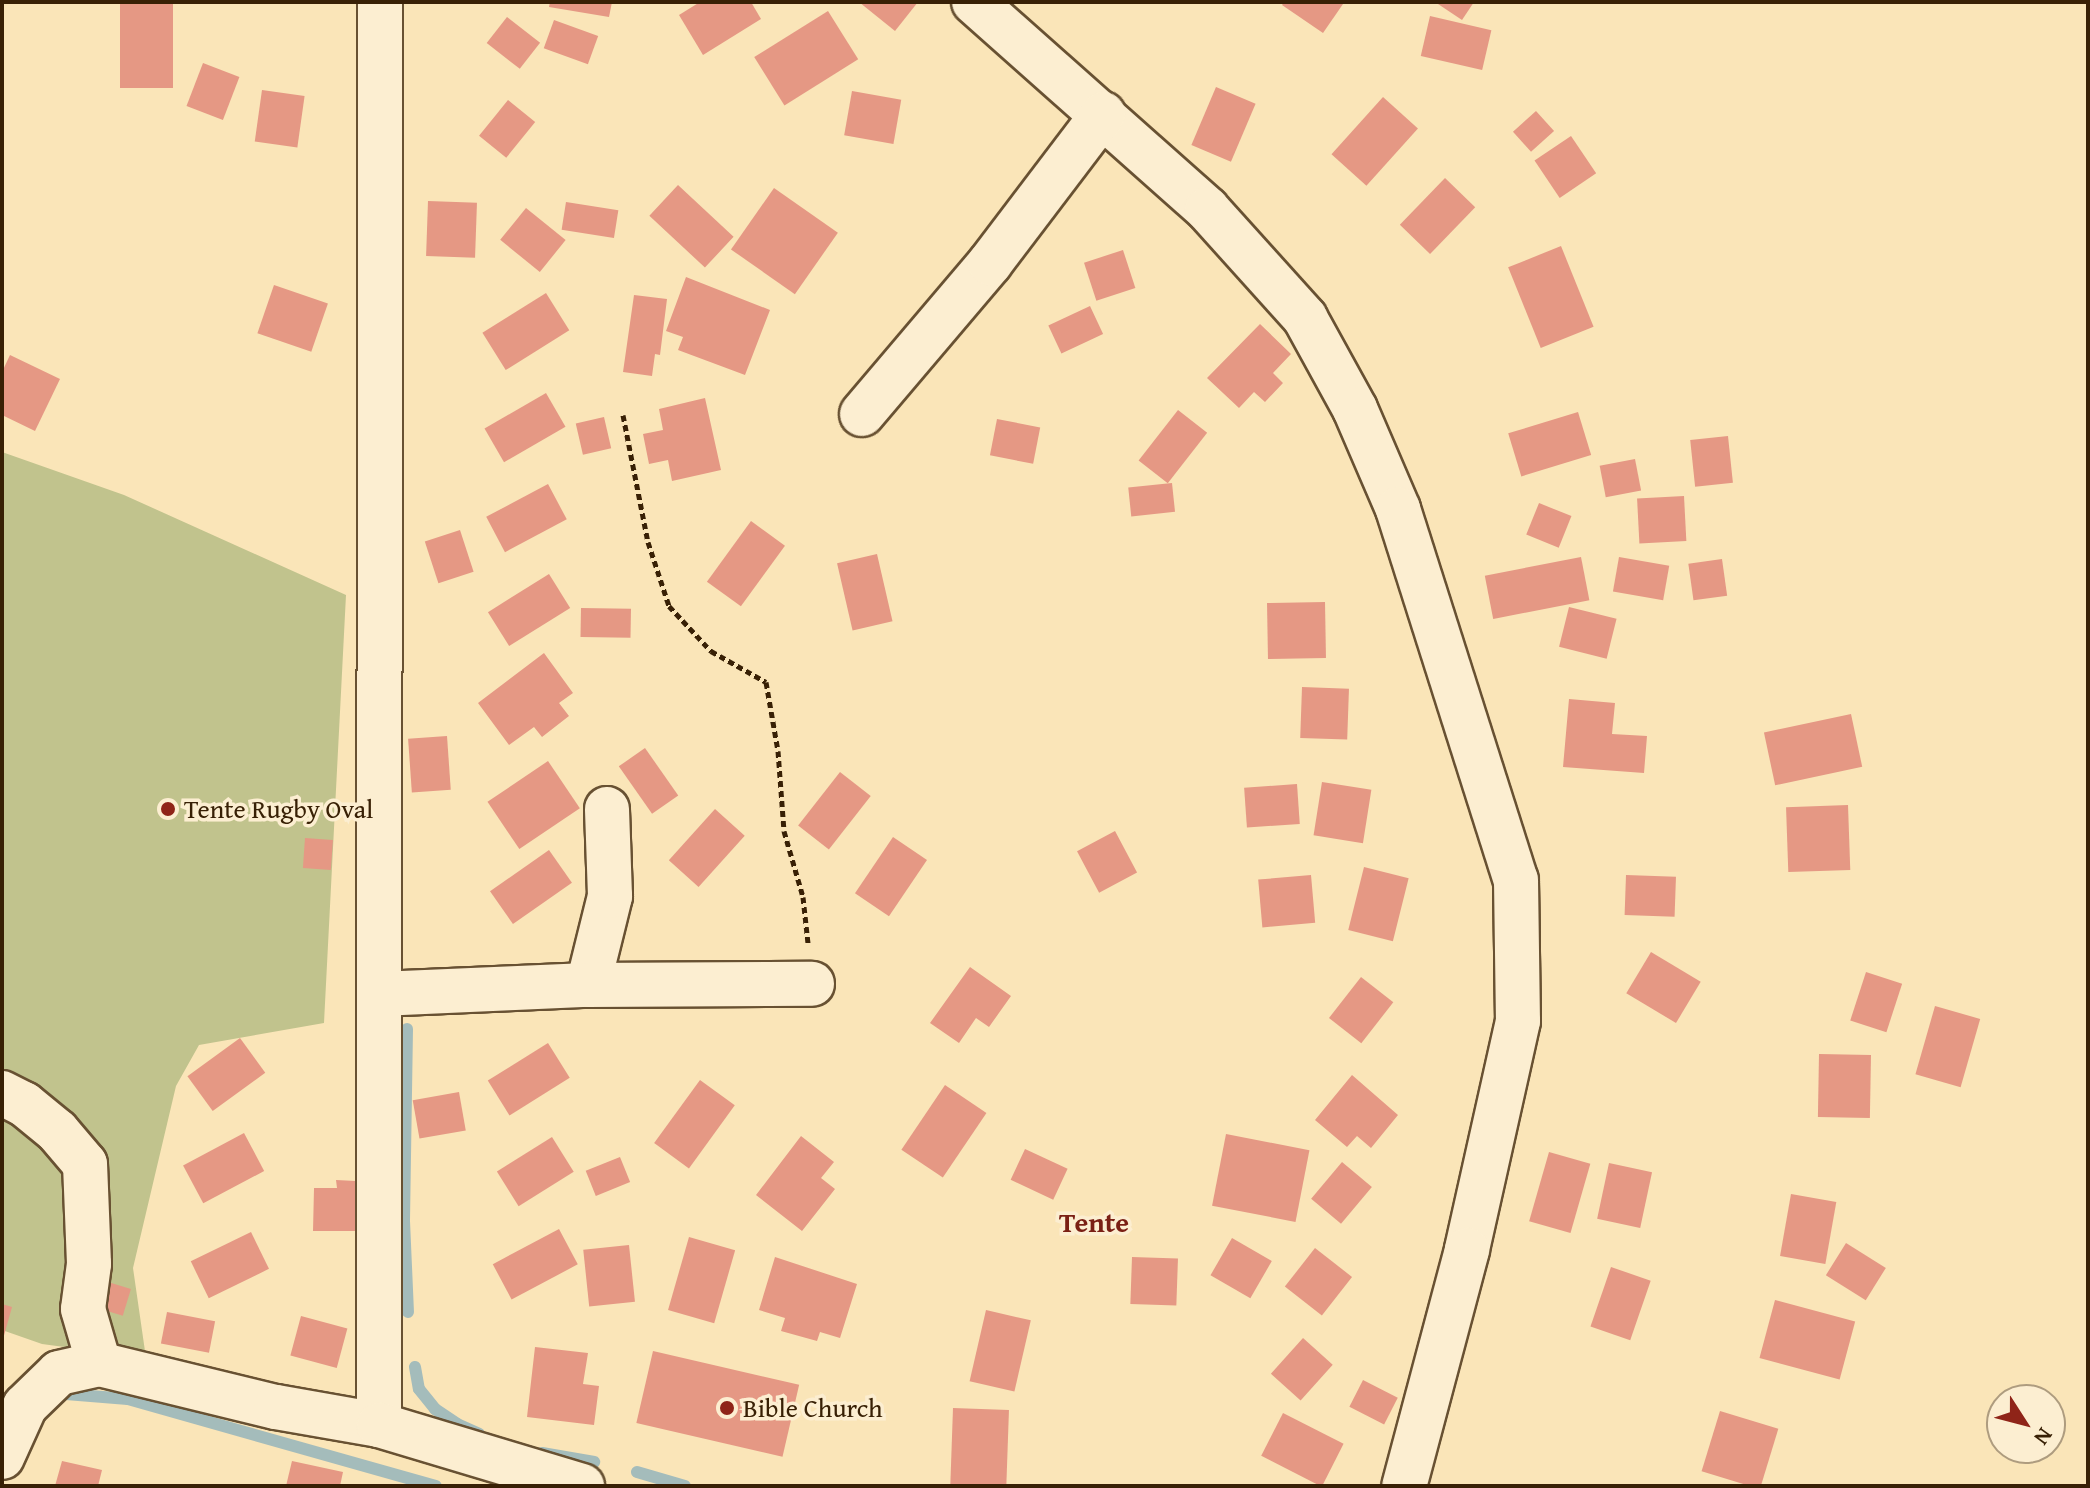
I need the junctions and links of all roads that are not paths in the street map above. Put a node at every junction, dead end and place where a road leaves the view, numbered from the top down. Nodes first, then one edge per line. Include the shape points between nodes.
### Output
1 (380, 2) edge
2 (974, 2) edge
3 (1103, 114) junction
4 (862, 414) dead end
5 (607, 809) dead end
6 (812, 984) road end
7 (588, 985) junction
8 (379, 994) junction
9 (2, 1093) edge
10 (99, 1364) junction
11 (379, 1425) junction
12 (2, 1457) edge
13 (582, 1486) edge
14 (1404, 1486) edge

1 - 8 street
2 - 3 street
3 - 4 street via 990,263
3 - 14 street via 1207,209 1305,318 1355,409 1400,517 1516,880 1518,1021 1467,1250
5 - 7 street via 610,896
6 - 7 street
7 - 8 street
8 - 11 street
9 - 10 street via 57,1131 85,1164 89,1264 83,1309
10 - 11 street via 276,1407
10 - 12 street via 59,1373 25,1406
11 - 13 street

